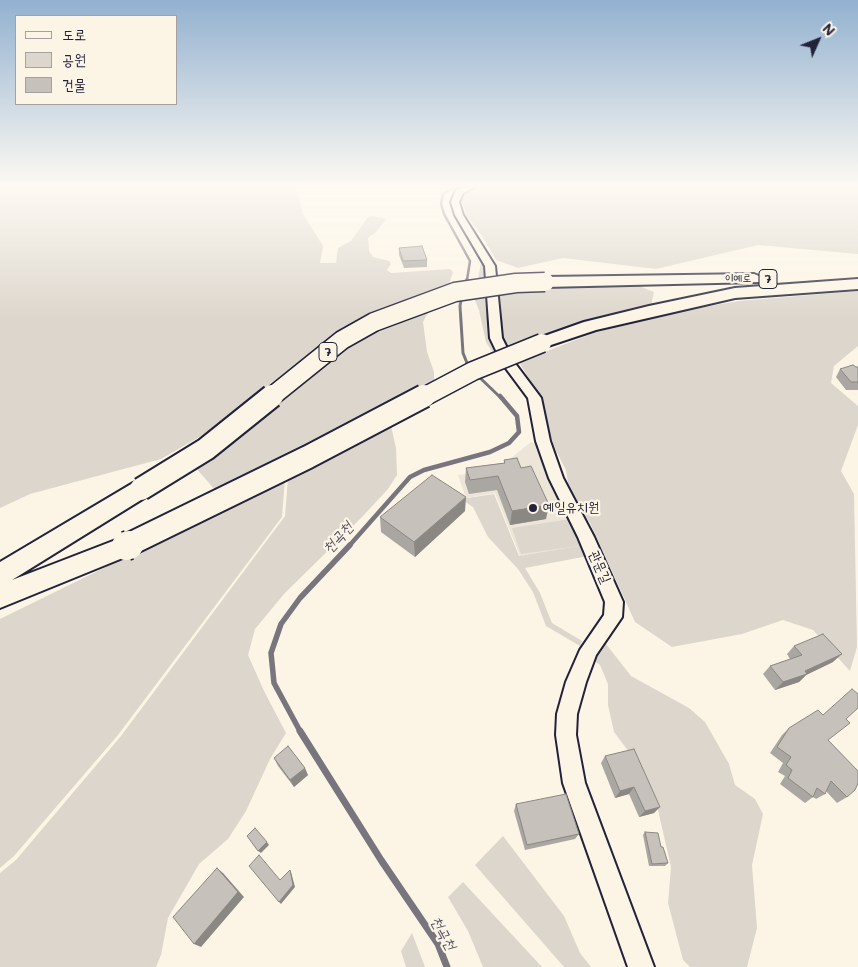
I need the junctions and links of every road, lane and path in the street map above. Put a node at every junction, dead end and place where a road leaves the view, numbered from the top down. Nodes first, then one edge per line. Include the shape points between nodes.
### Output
1 (470, 231) edge
2 (858, 278) edge
3 (858, 284) edge
4 (1, 581) edge
5 (642, 967) edge

1 - 5 street, 관문길 via 490,266 496,338 508,363 534,398 543,441 556,478 614,602 613,617 589,650 576,682 567,714 566,735 574,783
2 - 4 highway, 이예로 / 7, bridge via 516,283 455,292 395,312 342,340 206,449
3 - 4 highway, 이예로 / 7, bridge via 735,293 590,326 473,371 126,546

